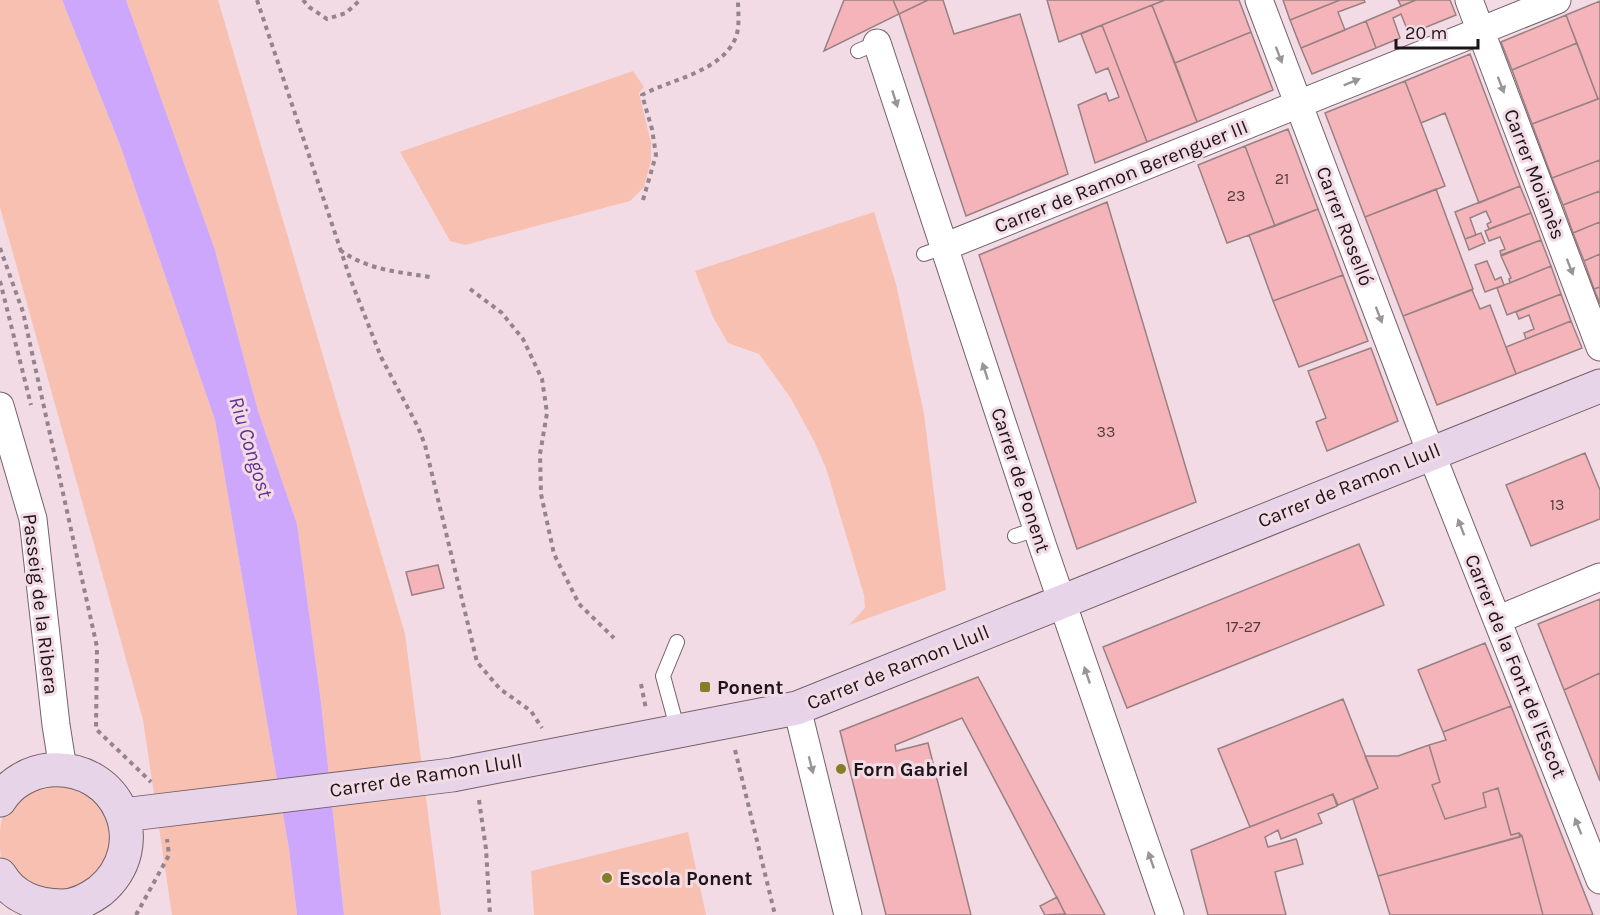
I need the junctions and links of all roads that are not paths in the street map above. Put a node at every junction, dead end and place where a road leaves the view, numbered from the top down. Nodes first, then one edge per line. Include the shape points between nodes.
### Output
1 (1259, 0) edge
2 (1469, 0) edge
3 (1557, 0) edge
4 (1480, 30) junction
5 (867, 47) dead end
6 (1298, 104) junction
7 (934, 251) junction
8 (1600, 348) edge
9 (1600, 386) edge
10 (0, 406) edge
11 (1431, 453) junction
12 (1600, 577) edge
13 (1061, 600) junction
14 (1497, 620) junction
15 (677, 642) dead end
16 (797, 708) junction
17 (678, 731) junction
18 (63, 769) junction
19 (0, 800) edge
20 (123, 815) junction
21 (0, 875) edge
22 (1600, 880) edge
23 (93, 906) edge
24 (42, 910) edge
25 (848, 915) edge
26 (1170, 915) edge

1 -> 6 street, Carrer Roselló
2 - 4 street, Carrer Moianès
3 - 4 street, Carrer de Ramon Berenguer III
6 -> 4 street, Carrer de Ramon Berenguer III
4 -> 8 street, Carrer Moianès
5 -> 7 street, Carrer de Ponent
6 - 7 street, Carrer de Ramon Berenguer III
6 -> 11 street, Carrer Roselló
13 -> 7 street, Carrer de Ponent via 1026,532
9 - 11 street, Carrer de Ramon Llull
10 - 18 street, Passeig de la Ribera via 33,519
11 - 13 street, Carrer de Ramon Llull
14 -> 11 street, Carrer de la Font de l'Escot
12 - 14 street
13 - 16 street, Carrer de Ramon Llull
26 -> 13 street, Carrer de Ponent
22 -> 14 street, Carrer de la Font de l'Escot
15 - 17 lane via 663,676
16 - 17 street, Carrer de Ramon Llull
16 -> 25 street
17 - 20 street, Carrer de Ramon Llull via 464,772
18 - 19 street via 40,771 19,780
18 - 20 street via 83,773 100,783 114,797
20 - 23 street via 127,839 122,862
21 - 24 street via 5,884
23 - 24 street

